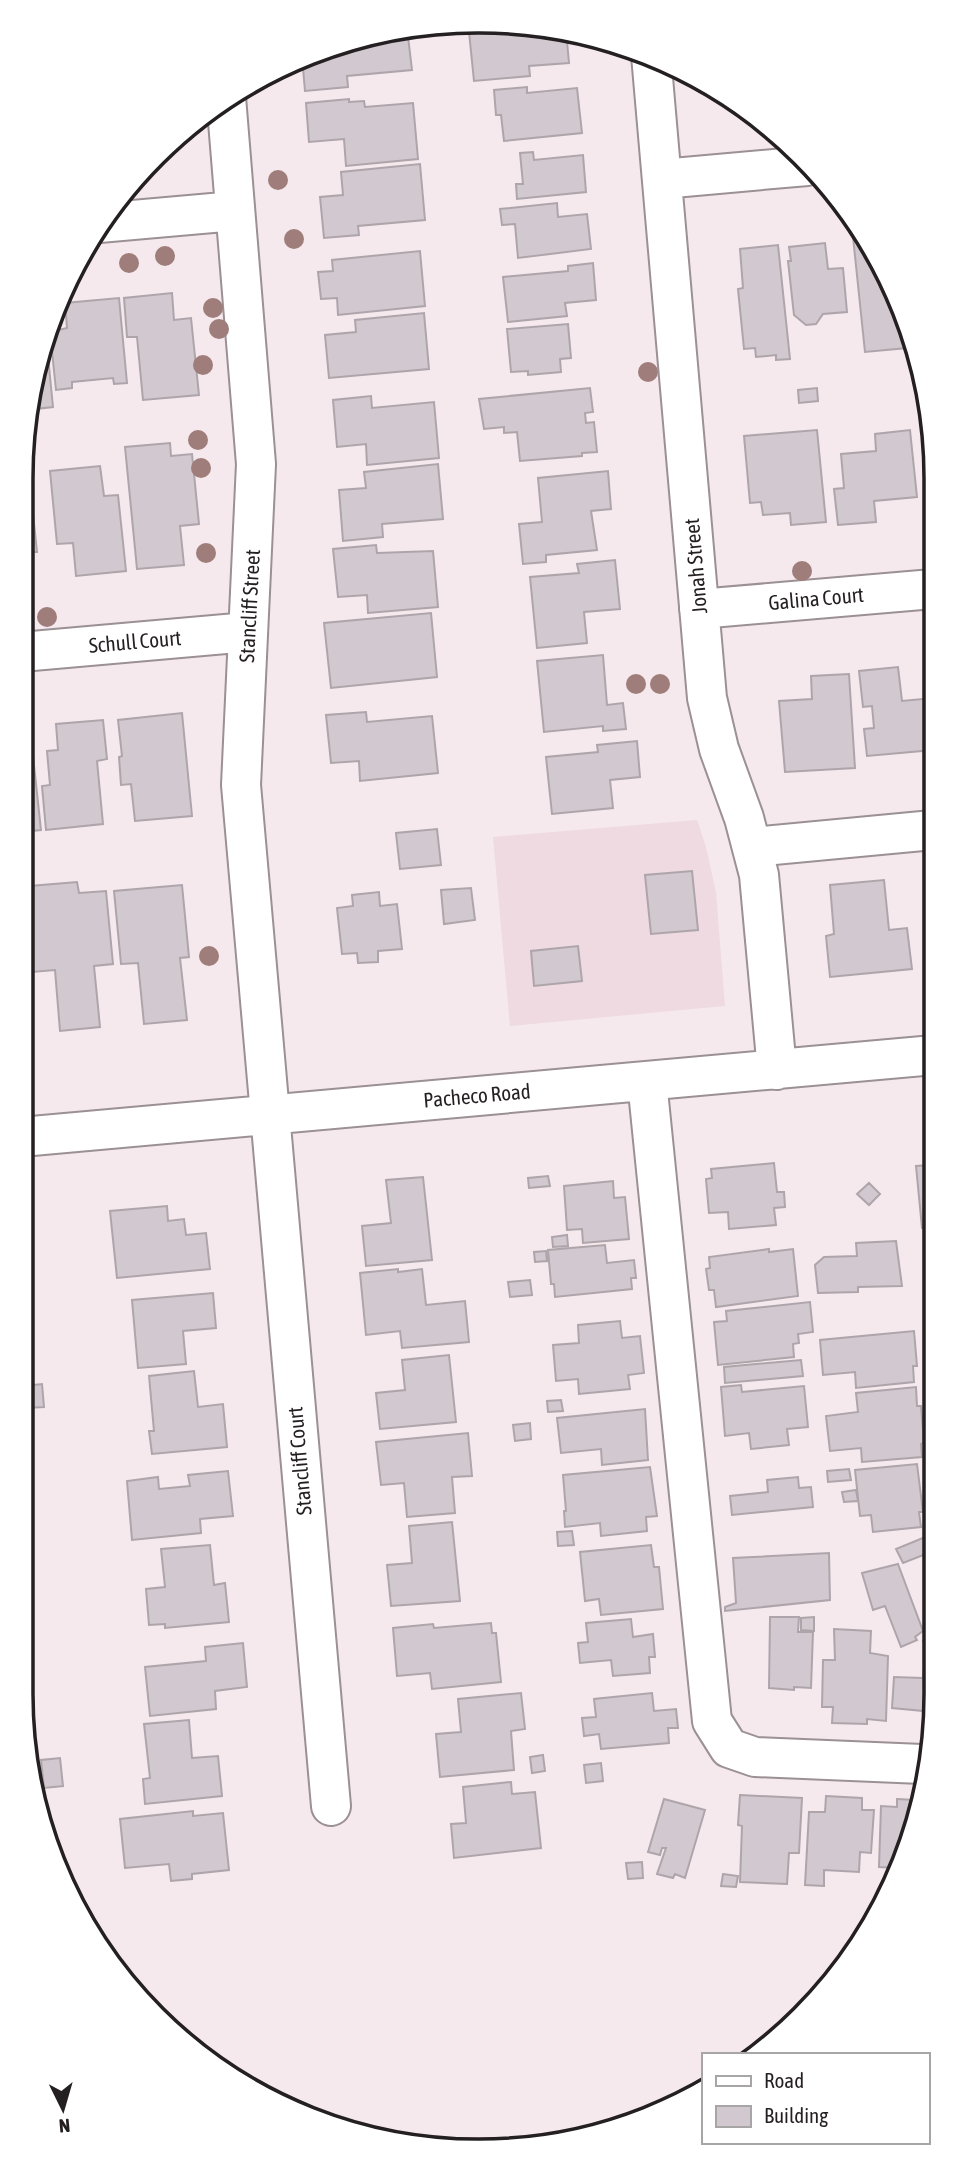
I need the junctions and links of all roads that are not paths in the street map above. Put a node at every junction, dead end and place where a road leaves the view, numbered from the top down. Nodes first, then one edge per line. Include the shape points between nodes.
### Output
1 (652, 68) edge
2 (227, 111) edge
3 (796, 167) edge
4 (662, 179) junction
5 (236, 211) junction
6 (115, 222) edge
7 (924, 590) edge
8 (699, 609) junction
9 (248, 632) junction
10 (33, 651) edge
11 (924, 831) edge
12 (751, 847) junction
13 (924, 1056) edge
14 (777, 1070) junction
15 (648, 1081) junction
16 (269, 1115) junction
17 (33, 1136) edge
18 (918, 1764) edge
19 (331, 1806) dead end

1 - 4 street, Jonah Street
2 - 5 street, Stancliff Street
3 - 4 street
4 - 8 street, Jonah Street
5 - 6 street
5 - 9 street, Stancliff Street via 256,464
7 - 8 street, Galina Court
8 - 12 street, Jonah Street via 708,698 719,749
9 - 10 street, Schull Court
9 - 16 street, Stancliff Street via 241,785
11 - 12 street
12 - 14 street, Jonah Street via 759,875
13 - 14 street, Pacheco Road
14 - 15 street, Pacheco Road
15 - 16 street, Pacheco Road
15 - 18 street via 712,1721 729,1748 755,1757
16 - 17 street, Pacheco Road
16 - 19 street, Stancliff Court

